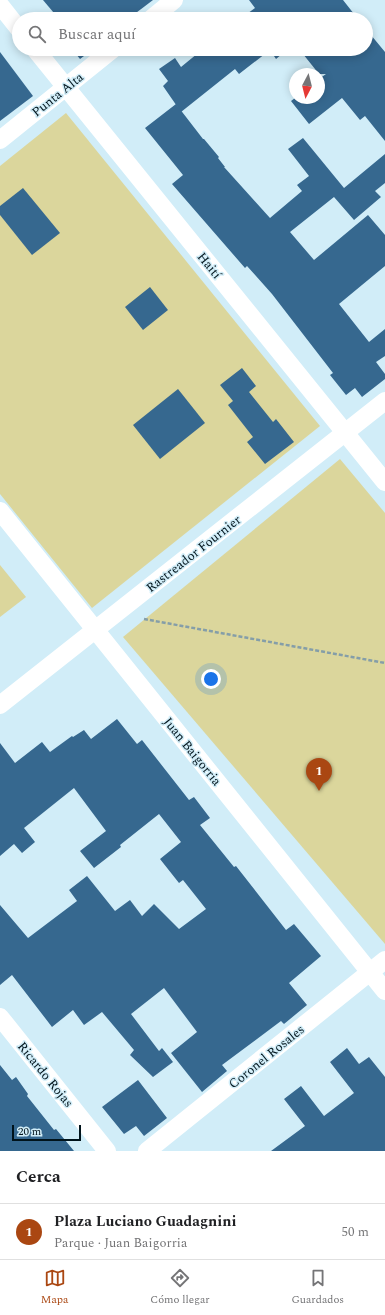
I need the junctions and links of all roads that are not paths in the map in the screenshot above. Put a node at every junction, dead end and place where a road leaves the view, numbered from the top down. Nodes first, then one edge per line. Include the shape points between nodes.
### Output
1 (174, 0) edge
2 (0, 5) edge
3 (159, 12) edge
4 (12, 20) edge
5 (42, 56) edge
6 (104, 56) edge
7 (66, 87) junction
8 (0, 140) edge
9 (385, 401) edge
10 (345, 433) junction
11 (385, 482) edge
12 (0, 511) edge
13 (95, 630) junction
14 (0, 705) edge
15 (385, 960) edge
16 (370, 972) junction
17 (385, 991) edge
18 (0, 1017) edge
19 (107, 1151) edge
20 (147, 1151) edge

1 - 3 street
2 - 4 street
5 - 7 street, Haití
6 - 7 street, Punta Alta
7 - 8 street, Punta Alta
7 - 10 street, Haití
9 - 10 street, Rastreador Fournier
10 - 11 street, Haití
10 - 13 street, Rastreador Fournier
12 - 13 street, Juan Baigorria
13 - 14 street, Rastreador Fournier
13 - 16 street, Juan Baigorria
15 - 16 street, Coronel Rosales
16 - 17 street, Juan Baigorria
16 - 20 street, Coronel Rosales
18 - 19 street, Ricardo Rojas

